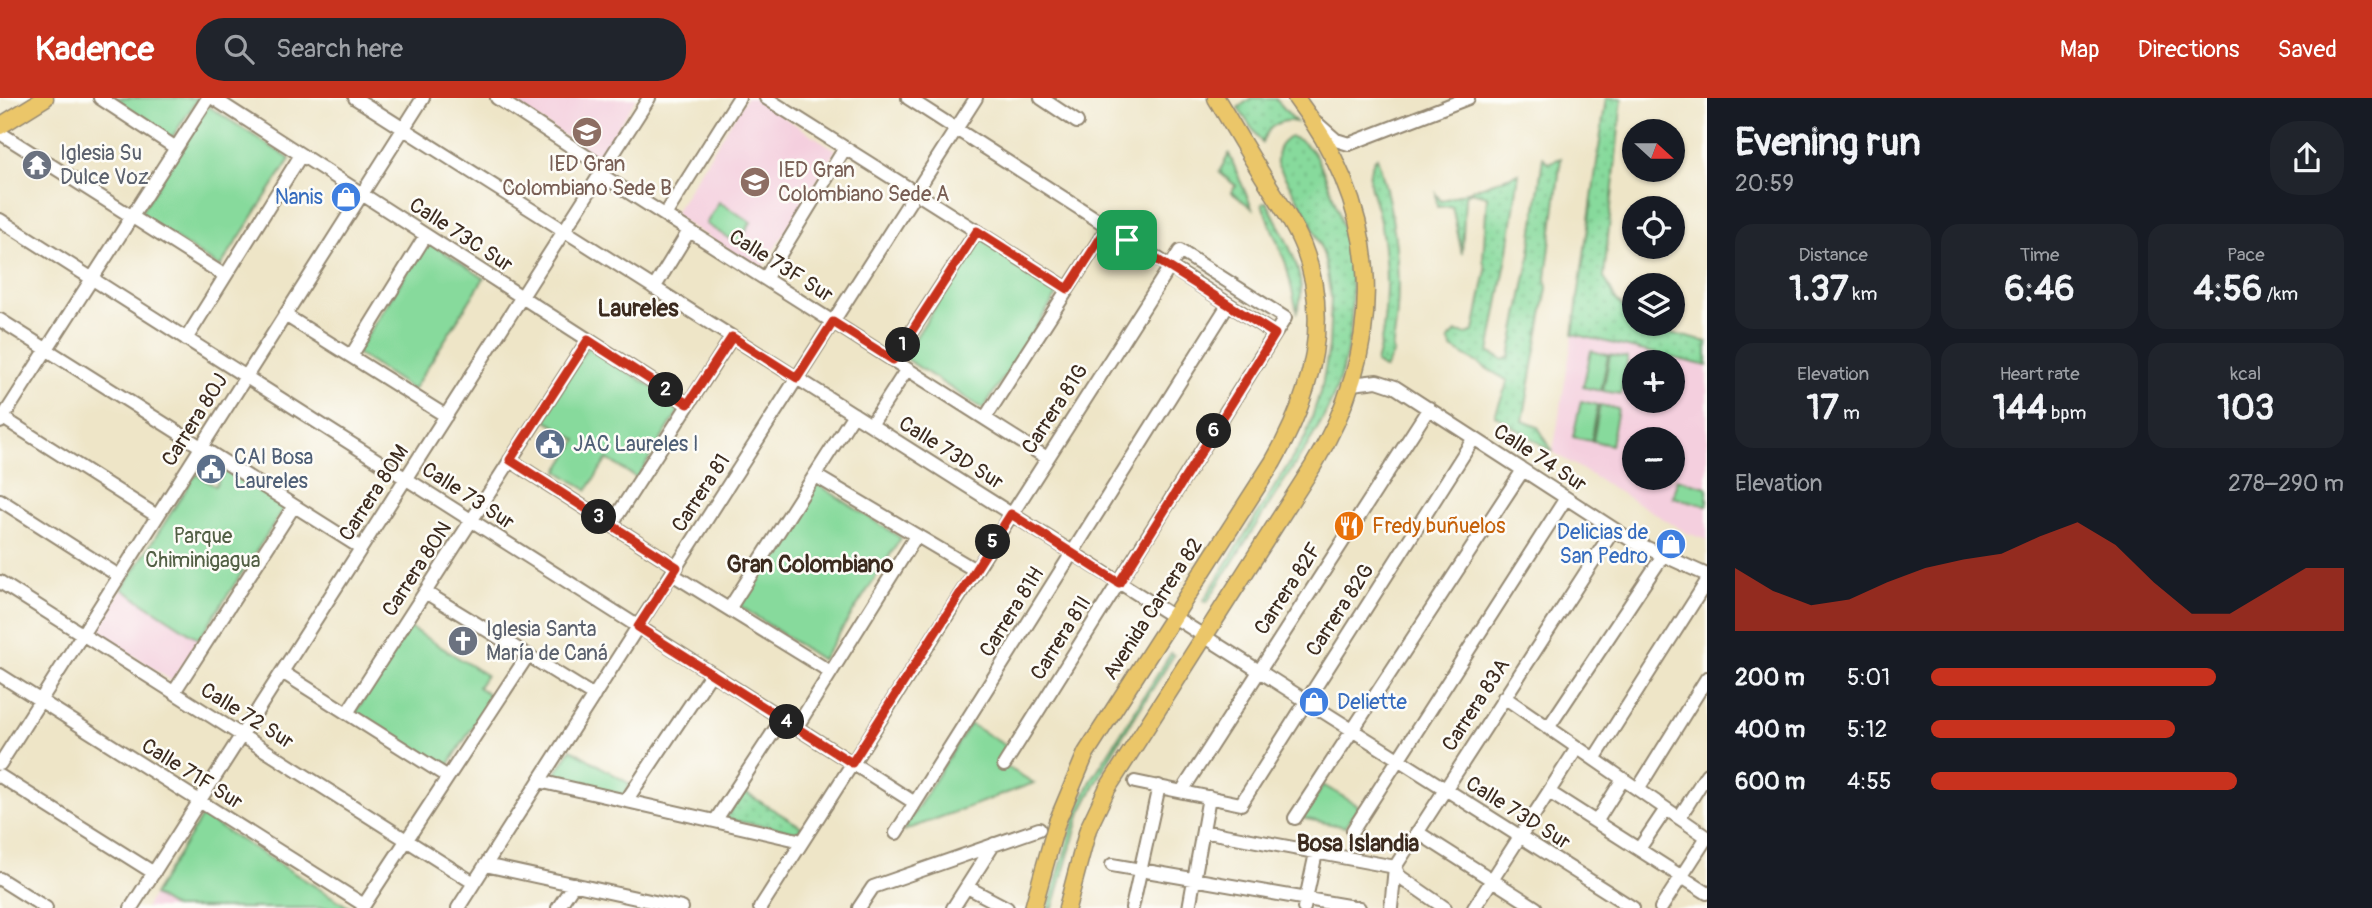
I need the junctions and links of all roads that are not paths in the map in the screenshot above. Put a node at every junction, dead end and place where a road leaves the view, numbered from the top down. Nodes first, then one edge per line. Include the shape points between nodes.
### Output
1 (45, 98) edge
2 (100, 98) edge
3 (210, 98) edge
4 (355, 98) edge
5 (423, 98) edge
6 (498, 98) edge
7 (649, 98) edge
8 (739, 98) edge
9 (908, 98) edge
10 (976, 98) edge
11 (1041, 98) edge
12 (1216, 98) edge
13 (1296, 98) edge
14 (1468, 98) edge
15 (769, 99) edge
16 (515, 103) edge
17 (1059, 103) edge
18 (1311, 118) junction
19 (1077, 122) dead end
20 (0, 126) edge
21 (404, 129) junction
22 (956, 129) junction
23 (0, 133) edge
24 (176, 148) junction
25 (845, 148) junction
26 (301, 155) junction
27 (602, 171) junction
28 (916, 192) junction
29 (362, 194) junction
30 (665, 215) junction
31 (132, 216) junction
32 (0, 220) edge
33 (1107, 228) junction
34 (564, 230) junction
35 (689, 230) junction
36 (977, 231) junction
37 (426, 235) junction
38 (1169, 268) junction
39 (224, 275) junction
40 (92, 279) junction
41 (765, 279) junction
42 (654, 288) junction
43 (1068, 289) junction
44 (522, 297) junction
45 (1228, 304) junction
46 (285, 315) junction
47 (1285, 318) joint
48 (0, 320) edge
49 (833, 322) junction
50 (1275, 334) junction
51 (732, 337) junction
52 (186, 339) junction
53 (588, 340) junction
54 (47, 349) junction
55 (351, 356) junction
56 (893, 360) junction
57 (907, 369) junction
58 (246, 377) junction
59 (797, 378) junction
60 (1352, 384) junction
61 (688, 404) junction
62 (1429, 408) junction
63 (854, 414) junction
64 (446, 416) junction
65 (1, 418) edge
66 (985, 418) junction
67 (871, 425) junction
68 (1474, 438) junction
69 (201, 447) junction
70 (1047, 458) junction
71 (510, 460) junction
72 (1523, 470) junction
73 (816, 476) junction
74 (405, 479) junction
75 (1566, 498) junction
76 (0, 500) edge
77 (294, 506) junction
78 (1011, 514) junction
79 (157, 516) junction
80 (471, 521) junction
81 (611, 525) junction
82 (1614, 529) junction
83 (916, 536) junction
84 (361, 548) junction
85 (1072, 553) junction
86 (1662, 557) junction
87 (674, 570) junction
88 (975, 570) junction
89 (1707, 575) edge
90 (119, 576) junction
91 (1707, 581) edge
92 (0, 582) edge
93 (1119, 583) junction
94 (425, 592) junction
95 (729, 609) junction
96 (1173, 617) junction
97 (638, 627) junction
98 (82, 634) junction
99 (1204, 636) junction
100 (528, 655) junction
101 (830, 671) junction
102 (1258, 671) junction
103 (282, 672) junction
104 (711, 674) junction
105 (0, 675) edge
106 (1707, 678) edge
107 (174, 692) junction
108 (594, 696) junction
109 (1504, 697) junction
110 (40, 701) junction
111 (1305, 701) junction
112 (347, 713) junction
113 (782, 719) junction
114 (796, 728) junction
115 (1549, 728) junction
116 (1352, 731) junction
117 (241, 735) junction
118 (1577, 748) junction
119 (1594, 759) junction
120 (1398, 760) junction
121 (852, 763) junction
122 (0, 764) edge
123 (1004, 765) dead end
124 (1707, 774) edge
125 (0, 776) edge
126 (448, 778) junction
127 (1623, 779) junction
128 (539, 781) junction
129 (1135, 782) dead end
130 (1159, 786) junction
131 (1445, 789) junction
132 (1638, 789) junction
133 (1182, 791) junction
134 (1549, 792) junction
135 (1209, 797) junction
136 (199, 801) junction
137 (626, 801) junction
138 (915, 803) junction
139 (1666, 808) junction
140 (1295, 818) dead end
141 (1679, 818) junction
142 (715, 821) junction
143 (1596, 822) junction
144 (1039, 829) dead end
145 (1353, 830) dead end
146 (1203, 831) junction
147 (1417, 832) junction
148 (896, 833) dead end
149 (1707, 837) edge
150 (1519, 838) junction
151 (407, 840) junction
152 (802, 841) junction
153 (994, 843) junction
154 (1639, 849) junction
155 (1316, 853) junction
156 (485, 865) junction
157 (1112, 865) dead end
158 (1395, 867) junction
159 (1140, 870) junction
160 (153, 873) junction
161 (1682, 877) junction
162 (0, 879) edge
163 (1194, 879) junction
164 (1492, 880) junction
165 (474, 883) junction
166 (574, 884) junction
167 (967, 887) junction
168 (1707, 893) edge
169 (1305, 903) edge
170 (662, 906) edge
171 (363, 907) edge
172 (46, 908) edge
173 (131, 908) edge
174 (458, 908) edge
175 (558, 908) edge
176 (682, 908) edge
177 (760, 908) edge
178 (859, 908) edge
179 (953, 908) edge
180 (1007, 908) edge
181 (1033, 908) edge
182 (1067, 908) edge
183 (1132, 908) edge
184 (1189, 908) edge
185 (1359, 908) edge
186 (1391, 908) edge
187 (1446, 908) edge
188 (1474, 908) edge
189 (1536, 908) edge
190 (1633, 908) edge
191 (1661, 908) edge

1 - 20 main road
2 - 24 street
3 - 24 street
3 - 26 street, Calle 73C Sur
4 - 21 street, Calle 73D Sur
5 - 21 street, Carrera 80J
6 - 16 street, Calle 73F Sur
7 - 27 street, Carrera 80M
8 - 30 street
9 - 22 street
10 - 22 street, Carrera 81
11 - 17 street
12 - 96 main road, Avenida Carrera 82 via 1304,247 1314,291 1317,337 1296,420
13 - 18 main road
14 - 18 street via 1349,144 1336,140
15 - 25 street
16 - 27 street, Calle 73F Sur
17 - 19 street
18 - 60 main road via 1346,182 1363,251 1365,327
21 - 29 street, Carrera 80J
21 - 34 street, Calle 73D Sur
22 - 28 street, Carrera 81
22 - 33 street
23 - 31 street
24 - 31 street
25 - 28 street
25 - 41 street
26 - 29 street, Calle 73C Sur
26 - 39 street
27 - 30 street, Calle 73F Sur
27 - 34 street, Carrera 80M
28 - 36 street
28 - 49 street, Carrera 81
29 - 37 street, Calle 73C Sur
29 - 46 street, Carrera 80J
30 - 35 street, Calle 73F Sur
31 - 39 street
31 - 40 street
32 - 40 street, Calle 73 Sur
33 - 38 street
33 - 43 street
34 - 42 street, Calle 73D Sur
34 - 44 street, Carrera 80M
35 - 41 street, Calle 73F Sur
35 - 42 street
36 - 43 street
36 - 56 street
37 - 44 street, Calle 73C Sur
37 - 55 street
38 - 45 street
38 - 47 street, Carrera 81G via 1180,251
38 - 70 street, Carrera 81G
39 - 52 street
40 - 52 street, Calle 73 Sur
40 - 54 street
41 - 49 street, Calle 73F Sur
42 - 51 street, Calle 73D Sur
43 - 66 street
44 - 53 street, Calle 73C Sur
44 - 64 street, Carrera 80M
45 - 50 street
45 - 85 street, Carrera 81H
46 - 55 street
46 - 58 street, Carrera 80J
47 - 50 street, Carrera 81I
48 - 54 street
49 - 56 street, Calle 73F Sur
49 - 59 street, Carrera 81
50 - 93 street, Carrera 81I
51 - 59 street, Calle 73D Sur
51 - 61 street
52 - 58 street, Calle 73 Sur
53 - 61 street, Calle 73C Sur
53 - 71 street, Carrera 80N
54 - 65 street
54 - 69 street
55 - 64 street
56 - 57 street, Calle 73F Sur
57 - 66 street, Calle 73F Sur
57 - 67 street
58 - 69 street, Carrera 80J
58 - 74 street, Calle 73 Sur
59 - 63 street, Calle 73D Sur
59 - 87 street, Carrera 81
60 - 62 street, Calle 74 Sur via 1384,382
60 - 99 main road via 1325,445
61 - 81 street
62 - 68 street, Calle 74 Sur
62 - 102 street, Carrera 82F
63 - 67 street, Calle 73D Sur
63 - 73 street
64 - 74 street, Carrera 80M
65 - 79 street
66 - 70 street, Calle 73F Sur
67 - 78 street, Calle 73D Sur
68 - 72 street, Calle 74 Sur
68 - 111 street, Carrera 82G
69 - 77 street
69 - 79 street, Carrera 80J
70 - 78 street, Carrera 81G
71 - 80 street, Carrera 80N
71 - 81 street
72 - 75 street, Calle 74 Sur
72 - 116 street
73 - 83 street
73 - 95 street
74 - 80 street, Calle 73 Sur
74 - 84 street, Carrera 80M
75 - 82 street, Calle 74 Sur
75 - 120 street
76 - 90 street
77 - 84 street
77 - 107 street
78 - 85 street, Calle 73D Sur
78 - 88 street, Carrera 81G
79 - 90 street, Carrera 80J
80 - 94 street, Carrera 80N
80 - 97 street, Calle 73 Sur
81 - 87 street
82 - 86 street, Calle 74 Sur
82 - 109 street, Carrera 83A
83 - 88 street
83 - 101 street
84 - 103 street, Carrera 80M
85 - 93 street, Calle 73D Sur
85 - 138 street, Carrera 81H
86 - 89 street, Calle 74 Sur
86 - 115 street
87 - 95 street
87 - 97 street, Carrera 81
88 - 121 street, Carrera 81G
90 - 98 street, Carrera 80J
91 - 119 street
92 - 98 street, Calle 72 Sur
93 - 96 street, Calle 73D Sur
93 - 123 street, Carrera 81I
94 - 100 street
94 - 112 street, Carrera 80N
95 - 101 street
96 - 99 street, Calle 73D Sur
96 - 181 main road, Avenida Carrera 82 via 1079,765
97 - 104 street, Calle 73 Sur
97 - 108 street, Carrera 81
98 - 107 street, Calle 72 Sur
98 - 110 street, Carrera 80J
99 - 102 street, Calle 73D Sur
99 - 182 main road via 1103,797 1081,851
100 - 108 street
100 - 126 street
101 - 114 street
102 - 111 street, Calle 73D Sur
102 - 133 street, Carrera 82F
103 - 112 street
103 - 117 street, Carrera 80M
104 - 113 street, Calle 73 Sur
104 - 137 street
105 - 110 street, Calle 71F Sur
106 - 132 street
107 - 117 street, Calle 72 Sur
108 - 128 street, Carrera 81
109 - 115 street
109 - 131 street, Carrera 83A
110 - 122 street, Carrera 80J
110 - 136 street, Calle 71F Sur
111 - 116 street, Calle 73D Sur
111 - 135 street, Carrera 82G via 1241,804
112 - 126 street
113 - 114 street, Calle 73 Sur
113 - 142 street
114 - 121 street, Calle 73 Sur
115 - 118 street
116 - 120 street, Calle 73D Sur
116 - 140 street
117 - 136 street, Carrera 80M
117 - 151 street, Calle 72 Sur
118 - 119 street
118 - 134 street
119 - 127 street
120 - 131 street, Calle 73D Sur
120 - 145 street
121 - 138 street, Calle 73 Sur
121 - 152 street, Carrera 81G
124 - 141 street
125 - 160 street
126 - 151 street
127 - 132 street
127 - 143 street
128 - 137 street
128 - 156 street, Carrera 81
129 - 130 street
130 - 133 street
130 - 159 street
131 - 147 street, Carrera 83A
131 - 150 street, Calle 73D Sur
132 - 139 street
133 - 135 street
134 - 143 street
134 - 150 street
135 - 146 street
136 - 160 street, Carrera 80M
136 - 171 street, Calle 71F Sur
137 - 142 street
138 - 148 street, Carrera 81H
139 - 141 street
139 - 154 street
141 - 149 street
142 - 152 street
143 - 154 street
144 - 153 street
146 - 155 street
146 - 163 street
147 - 158 street, Carrera 83A
147 - 164 street
149 - 161 street
150 - 164 street
150 - 190 street, Calle 73D Sur
151 - 165 street, Calle 72 Sur
151 - 171 street
152 - 177 street, Carrera 81G
153 - 167 street
153 - 178 street via 873,887
154 - 161 street
155 - 158 street
155 - 169 street
156 - 165 street, Carrera 81
156 - 166 street
157 - 159 street
158 - 186 street, Carrera 83A
158 - 187 street via 1399,876
159 - 163 street
159 - 183 street
160 - 173 street, Carrera 80M
161 - 168 street
161 - 191 street
162 - 172 street
163 - 169 street
163 - 184 street
164 - 188 street
164 - 189 street
165 - 174 street, Carrera 81
166 - 170 street
166 - 175 street
167 - 179 street
167 - 180 street
169 - 185 street
170 - 176 street

